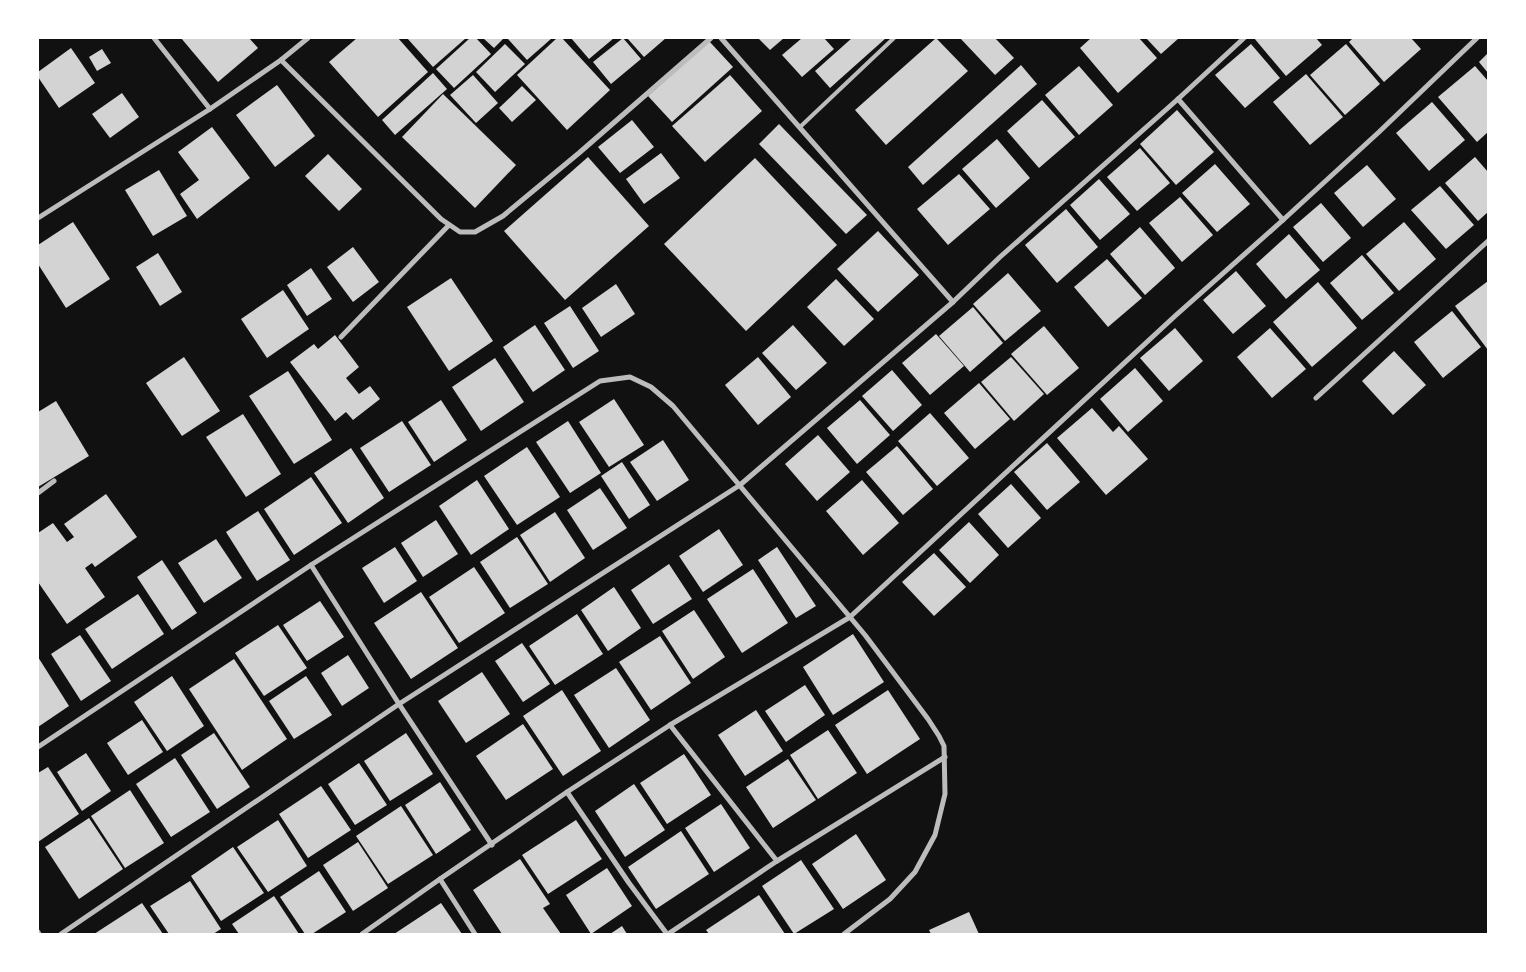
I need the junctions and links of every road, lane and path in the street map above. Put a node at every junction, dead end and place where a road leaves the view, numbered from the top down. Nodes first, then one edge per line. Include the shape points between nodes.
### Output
1 (154, 38) edge
2 (308, 38) edge
3 (711, 38) edge
4 (721, 38) edge
5 (894, 38) edge
6 (1244, 38) edge
7 (1477, 38) edge
8 (281, 60) junction
9 (1178, 99) junction
10 (210, 109) junction
11 (800, 127) junction
12 (38, 218) edge
13 (1283, 220) junction
14 (450, 225) junction
15 (1488, 241) edge
16 (953, 302) junction
17 (341, 336) dead end
18 (1316, 398) dead end
19 (54, 481) dead end
20 (740, 485) junction
21 (38, 493) edge
22 (311, 565) junction
23 (850, 617) junction
24 (399, 704) junction
25 (670, 725) junction
26 (38, 747) edge
27 (945, 757) junction
28 (567, 792) junction
29 (492, 845) junction
30 (777, 861) junction
31 (440, 878) junction
32 (60, 934) edge
33 (362, 934) edge
34 (475, 934) edge
35 (667, 934) edge
36 (844, 934) edge

1 - 10 street
2 - 8 street
3 - 14 street via 503,216 475,232 460,232
4 - 11 street
5 - 11 lane
6 - 9 street
7 - 13 street
8 - 10 street
8 - 14 street
9 - 13 street
9 - 16 street
10 - 12 street
11 - 16 street
13 - 23 street
14 - 17 street
15 - 18 street
16 - 20 street
19 - 21 street
20 - 22 street via 673,406 651,387 630,377 600,381
20 - 23 street
20 - 24 street
22 - 24 street
22 - 26 street
23 - 25 street
23 - 27 street via 928,719 944,746
24 - 29 street
24 - 32 street
25 - 28 street
25 - 30 street
27 - 30 street
27 - 36 street via 945,794 935,835 915,872 890,899
28 - 29 street
28 - 35 street
29 - 31 street
30 - 35 street
31 - 33 street
31 - 34 street

